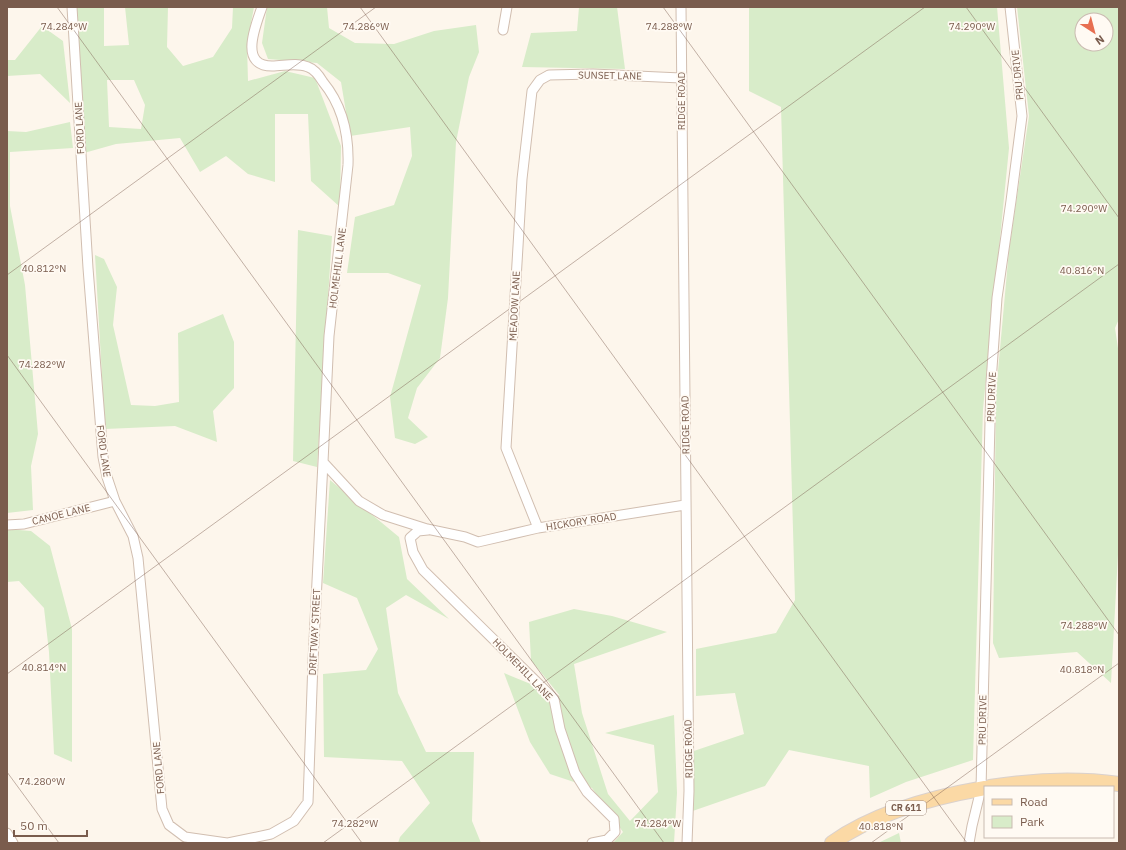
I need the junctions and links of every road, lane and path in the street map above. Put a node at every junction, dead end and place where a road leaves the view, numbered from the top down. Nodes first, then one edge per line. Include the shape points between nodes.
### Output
1 (72, 7) edge
2 (262, 7) edge
3 (507, 7) edge
4 (681, 7) edge
5 (1010, 7) edge
6 (503, 30) dead end
7 (681, 78) junction
8 (540, 80) joint
9 (323, 462) junction
10 (115, 501) junction
11 (685, 506) junction
12 (7, 525) edge
13 (538, 528) junction
14 (429, 530) junction
15 (1119, 784) edge
16 (985, 786) edge
17 (997, 786) edge
18 (984, 788) edge
19 (984, 791) edge
20 (308, 802) joint
21 (7, 833) edge
22 (13, 843) edge
23 (228, 843) edge
24 (592, 843) edge
25 (687, 843) edge
26 (832, 843) edge
27 (969, 843) edge

1 - 10 street, FORD LANE via 101,440 107,477
2 - 9 street, HOLMEHILL LANE via 252,37 252,52 255,58 264,66 298,64 310,67 334,97 348,141 348,165 329,336
3 - 6 street
4 - 7 street, RIDGE ROAD
5 - 16 street, PRU DRIVE via 1022,116 997,298 991,382
7 - 8 street, SUNSET LANE via 593,74 549,75
7 - 11 street, RIDGE ROAD
8 - 13 street, MEADOW LANE via 532,91 522,180 506,448
9 - 14 street via 359,501 383,515
9 - 20 street, DRIFTWAY STREET
10 - 12 street, CANOE LANE via 24,524
10 - 23 street, FORD LANE via 133,536 138,558 162,809 168,825 185,837
11 - 13 street, HICKORY ROAD
11 - 25 street, RIDGE ROAD
13 - 14 street, HICKORY ROAD via 478,542
14 - 24 street, HOLMEHILL LANE via 418,531 410,538 413,552 423,570 554,699 560,728 575,773 587,792 614,818 615,832 607,840
15 - 17 main road, CR 611 via 1069,780
18 - 26 main road, CR 611 via 938,798 885,815
19 - 27 street, PRU DRIVE
20 - 23 street, FORD LANE via 294,821 271,834
21 - 22 street

